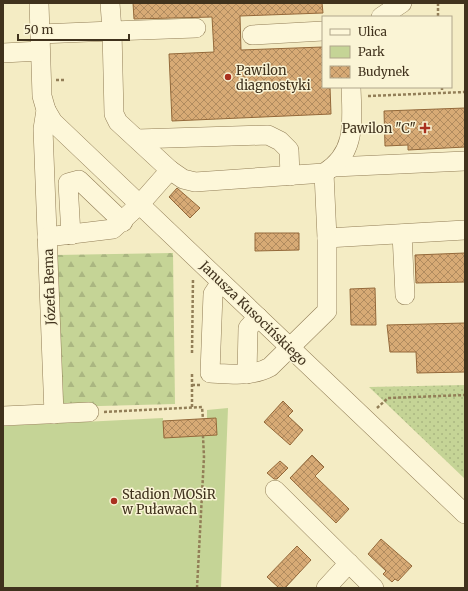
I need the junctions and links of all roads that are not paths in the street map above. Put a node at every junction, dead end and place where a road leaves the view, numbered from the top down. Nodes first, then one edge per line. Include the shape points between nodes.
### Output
1 (39, 3) edge
2 (110, 3) edge
3 (402, 3) edge
4 (382, 16) edge
5 (196, 28) dead end
6 (112, 31) junction
7 (322, 31) edge
8 (252, 34) dead end
9 (40, 42) junction
10 (3, 53) edge
11 (351, 92) edge
12 (46, 110) junction
13 (137, 139) junction
14 (75, 143) junction
15 (44, 160) junction
16 (465, 161) edge
17 (170, 170) junction
18 (329, 170) junction
19 (290, 176) junction
20 (140, 204) junction
21 (123, 222) junction
22 (465, 230) edge
23 (402, 234) junction
24 (71, 235) junction
25 (47, 237) junction
26 (327, 238) junction
27 (221, 282) junction
28 (405, 295) dead end
29 (258, 317) junction
30 (291, 348) junction
31 (247, 374) junction
32 (89, 412) road end
33 (54, 414) junction
34 (3, 416) edge
35 (275, 490) dead end
36 (465, 514) edge
37 (349, 563) junction
38 (326, 588) edge
39 (374, 588) edge

1 - 9 street, Józefa Bema
2 - 6 street
3 - 4 street
5 - 6 street
6 - 9 street
6 - 13 street via 114,114 118,122
7 - 8 street
9 - 10 street
9 - 12 street, Józefa Bema via 42,96
11 - 18 street via 350,138 341,159
12 - 14 street, Janusza Kusocińskiego via 53,122
12 - 15 street, Józefa Bema via 43,129
13 - 17 street
13 - 19 street via 268,135 280,141 289,150
14 - 15 street via 52,153
14 - 20 street, Janusza Kusocińskiego
15 - 25 street, Józefa Bema
16 - 18 street
17 - 19 street via 183,179 195,182
17 - 20 street
18 - 19 street
18 - 26 street
20 - 21 street
20 - 27 street, Janusza Kusocińskiego
21 - 24 street via 113,229
21 - 24 street via 79,180 68,183
22 - 23 street
23 - 26 street
23 - 28 street
24 - 25 street
25 - 33 street, Józefa Bema
26 - 30 street via 327,311
27 - 29 street, Janusza Kusocińskiego
27 - 31 street via 213,294 210,373
29 - 30 street, Janusza Kusocińskiego
29 - 31 street via 248,328
30 - 31 street via 262,372
30 - 36 street, Janusza Kusocińskiego
32 - 33 street
33 - 34 street
35 - 37 street
37 - 38 street
37 - 39 street

